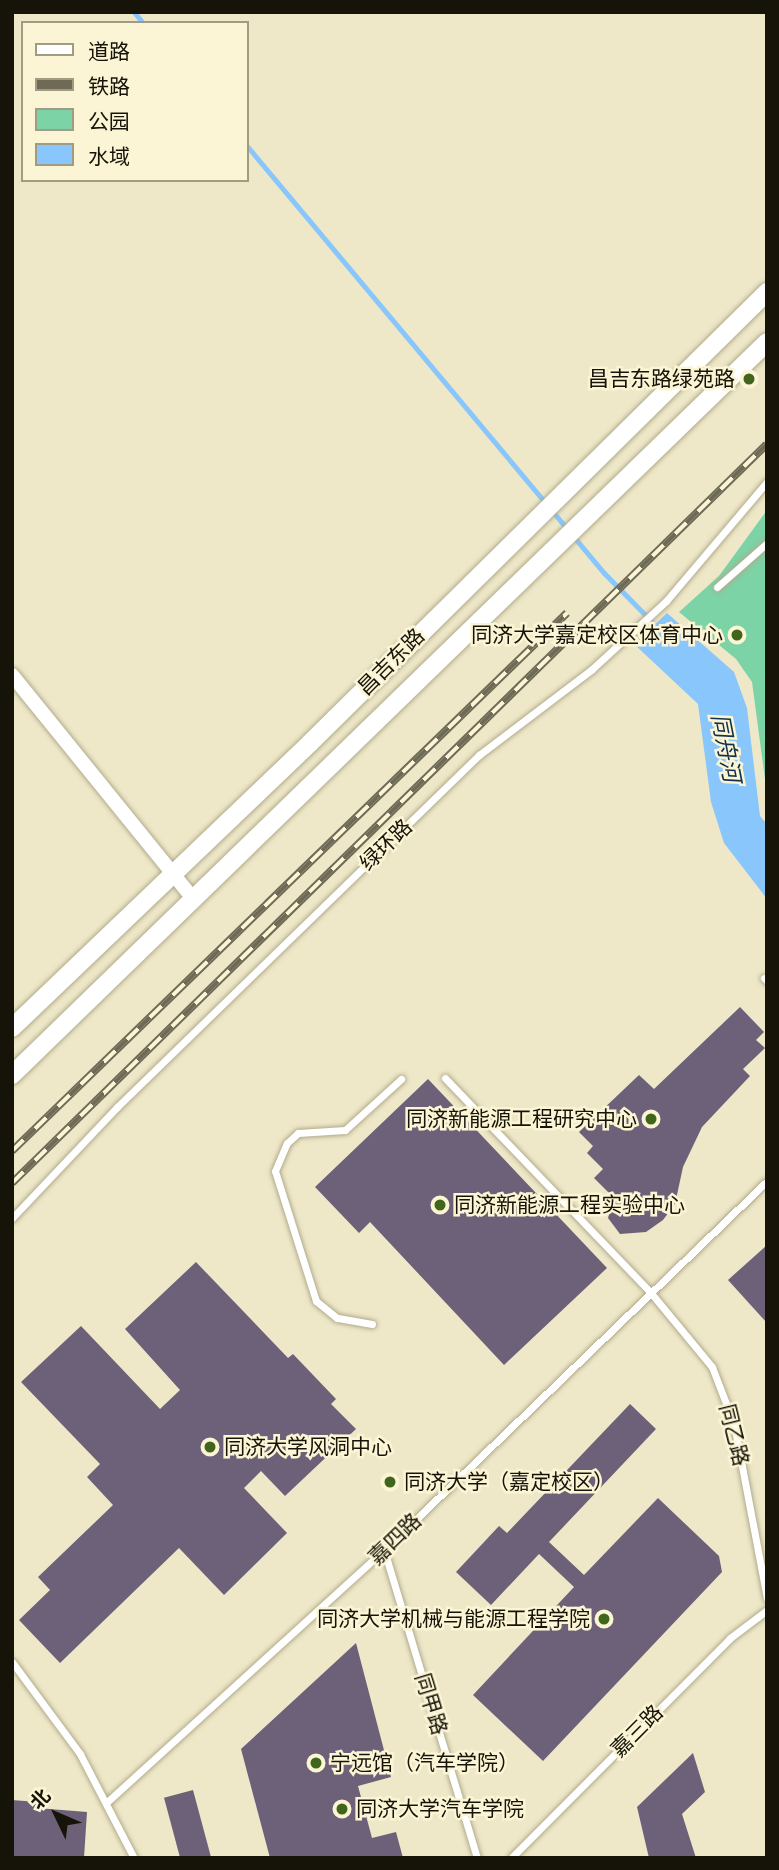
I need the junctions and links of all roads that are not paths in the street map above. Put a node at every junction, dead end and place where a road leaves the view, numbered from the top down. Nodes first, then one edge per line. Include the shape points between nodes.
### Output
1 (767, 292) edge
2 (767, 342) edge
3 (767, 482) edge
4 (767, 543) edge
5 (717, 587) dead end
6 (12, 675) edge
7 (173, 874) junction
8 (194, 900) junction
9 (12, 1028) edge
10 (12, 1075) edge
11 (445, 1078) dead end
12 (401, 1079) dead end
13 (767, 1181) edge
14 (12, 1218) edge
15 (651, 1293) junction
16 (372, 1324) dead end
17 (384, 1550) junction
18 (767, 1598) edge
19 (767, 1610) edge
20 (12, 1662) edge
21 (107, 1802) junction
22 (134, 1858) edge
23 (477, 1858) edge
24 (511, 1858) edge

1 - 7 street, 昌吉东路
2 - 8 street, 昌吉东路
3 - 14 lane, 绿环路 via 666,601 620,646 479,755 117,1107
4 - 5 lane
6 - 7 street
7 - 8 street
7 - 9 street, 昌吉东路
8 - 10 street, 昌吉东路
11 - 15 lane, 同乙路
12 - 16 lane via 345,1130 298,1133 287,1143 275,1171 309,1290 326,1313
13 - 15 lane, 嘉四路
15 - 17 lane, 嘉四路
15 - 18 lane, 同乙路 via 693,1339 724,1396
17 - 21 lane, 嘉四路
17 - 23 lane, 同甲路
19 - 24 lane, 嘉三路 via 730,1638
20 - 21 lane via 51,1710
21 - 22 lane

